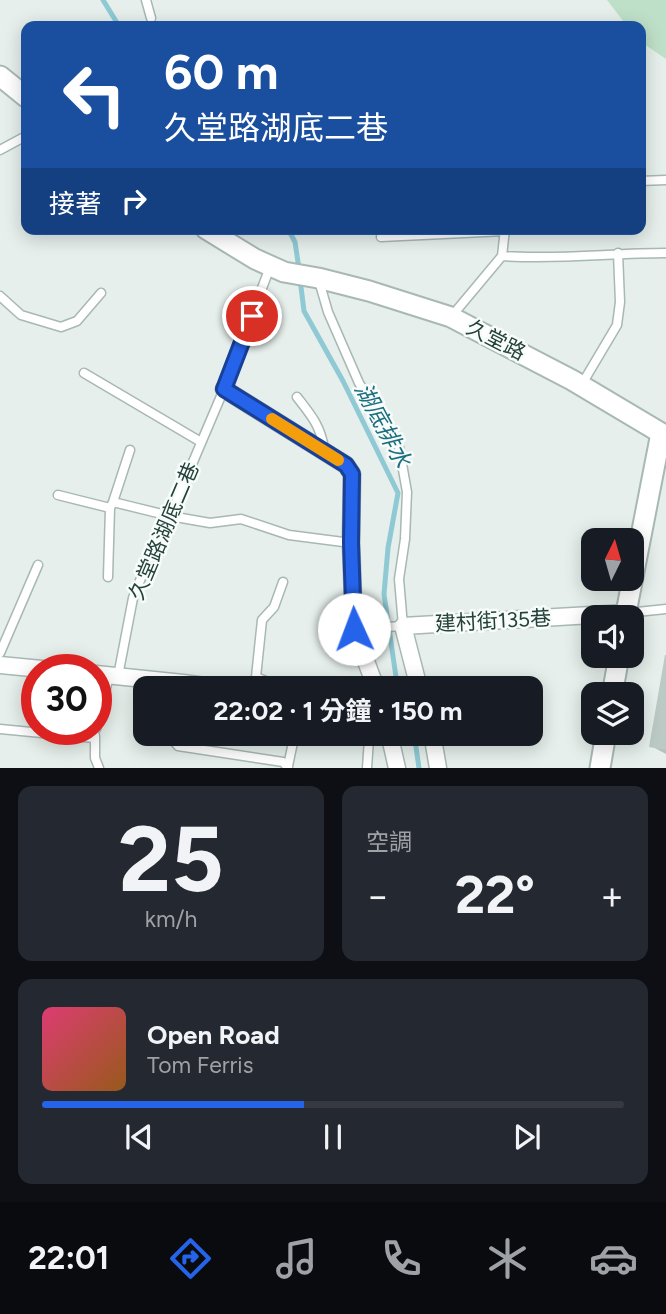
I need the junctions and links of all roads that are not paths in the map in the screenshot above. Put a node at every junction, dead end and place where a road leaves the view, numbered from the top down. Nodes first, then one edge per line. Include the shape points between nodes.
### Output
1 (146, 0) edge
2 (151, 18) dead end
3 (0, 76) edge
4 (21, 93) edge
5 (21, 139) edge
6 (0, 150) edge
7 (666, 180) edge
8 (646, 181) edge
9 (217, 235) edge
10 (416, 235) edge
11 (504, 235) edge
12 (381, 237) dead end
13 (618, 253) junction
14 (666, 253) edge
15 (502, 256) junction
16 (277, 269) junction
17 (316, 278) junction
18 (101, 293) dead end
19 (0, 296) edge
20 (451, 317) junction
21 (84, 373) dead end
22 (582, 385) junction
23 (224, 389) junction
24 (297, 397) dead end
25 (664, 433) edge
26 (201, 442) junction
27 (130, 450) dead end
28 (324, 452) junction
29 (58, 495) dead end
30 (112, 505) junction
31 (170, 516) junction
32 (351, 543) junction
33 (38, 565) dead end
34 (108, 577) dead end
35 (283, 582) dead end
36 (627, 605) edge
37 (666, 609) edge
38 (644, 612) edge
39 (581, 617) edge
40 (400, 626) junction
41 (354, 629) junction
42 (0, 653) edge
43 (112, 663) edge
44 (0, 666) edge
45 (21, 668) edge
46 (112, 676) edge
47 (256, 676) edge
48 (372, 676) edge
49 (415, 676) edge
50 (133, 678) edge
51 (0, 729) edge
52 (21, 730) edge
53 (95, 745) edge
54 (604, 745) edge
55 (178, 746) edge
56 (292, 746) edge
57 (369, 746) edge
58 (392, 746) edge
59 (434, 746) edge
60 (288, 767) edge
61 (99, 768) edge
62 (367, 768) edge
63 (397, 768) edge
64 (438, 768) edge
65 (600, 768) edge

1 - 2 lane
3 - 4 street
5 - 6 lane
7 - 8 lane
9 - 16 street
10 - 12 lane
11 - 15 lane
13 - 14 lane
13 - 15 lane
13 - 22 lane via 617,325
15 - 20 lane
16 - 17 street, 久堂路
16 - 23 lane, 久堂路湖底二巷
17 - 20 street, 久堂路
17 - 40 lane via 359,383 399,447 407,492
18 - 19 lane via 77,321 61,327 21,314
20 - 22 street, 久堂路
21 - 26 lane
22 - 25 street, 久堂路
23 - 26 lane, 久堂路湖底二巷
23 - 28 street
24 - 28 lane via 315,420
25 - 36 street
26 - 31 lane, 久堂路湖底二巷
27 - 30 lane
28 - 32 street via 352,474
29 - 30 lane
30 - 31 lane
30 - 34 lane
31 - 32 lane via 210,523 241,519 289,535
31 - 43 lane, 久堂路湖底二巷 via 133,598
32 - 41 street
33 - 42 lane
35 - 47 lane via 274,607 262,620
37 - 38 lane, 建村街135巷
39 - 40 street, 建村街135巷
40 - 41 lane
40 - 49 street
41 - 48 street
44 - 45 street
46 - 50 street
51 - 52 lane
53 - 61 lane, 久堂路湖底二巷
54 - 65 street
55 - 60 lane via 284,762
56 - 60 lane
57 - 62 lane
58 - 63 street
59 - 64 street

